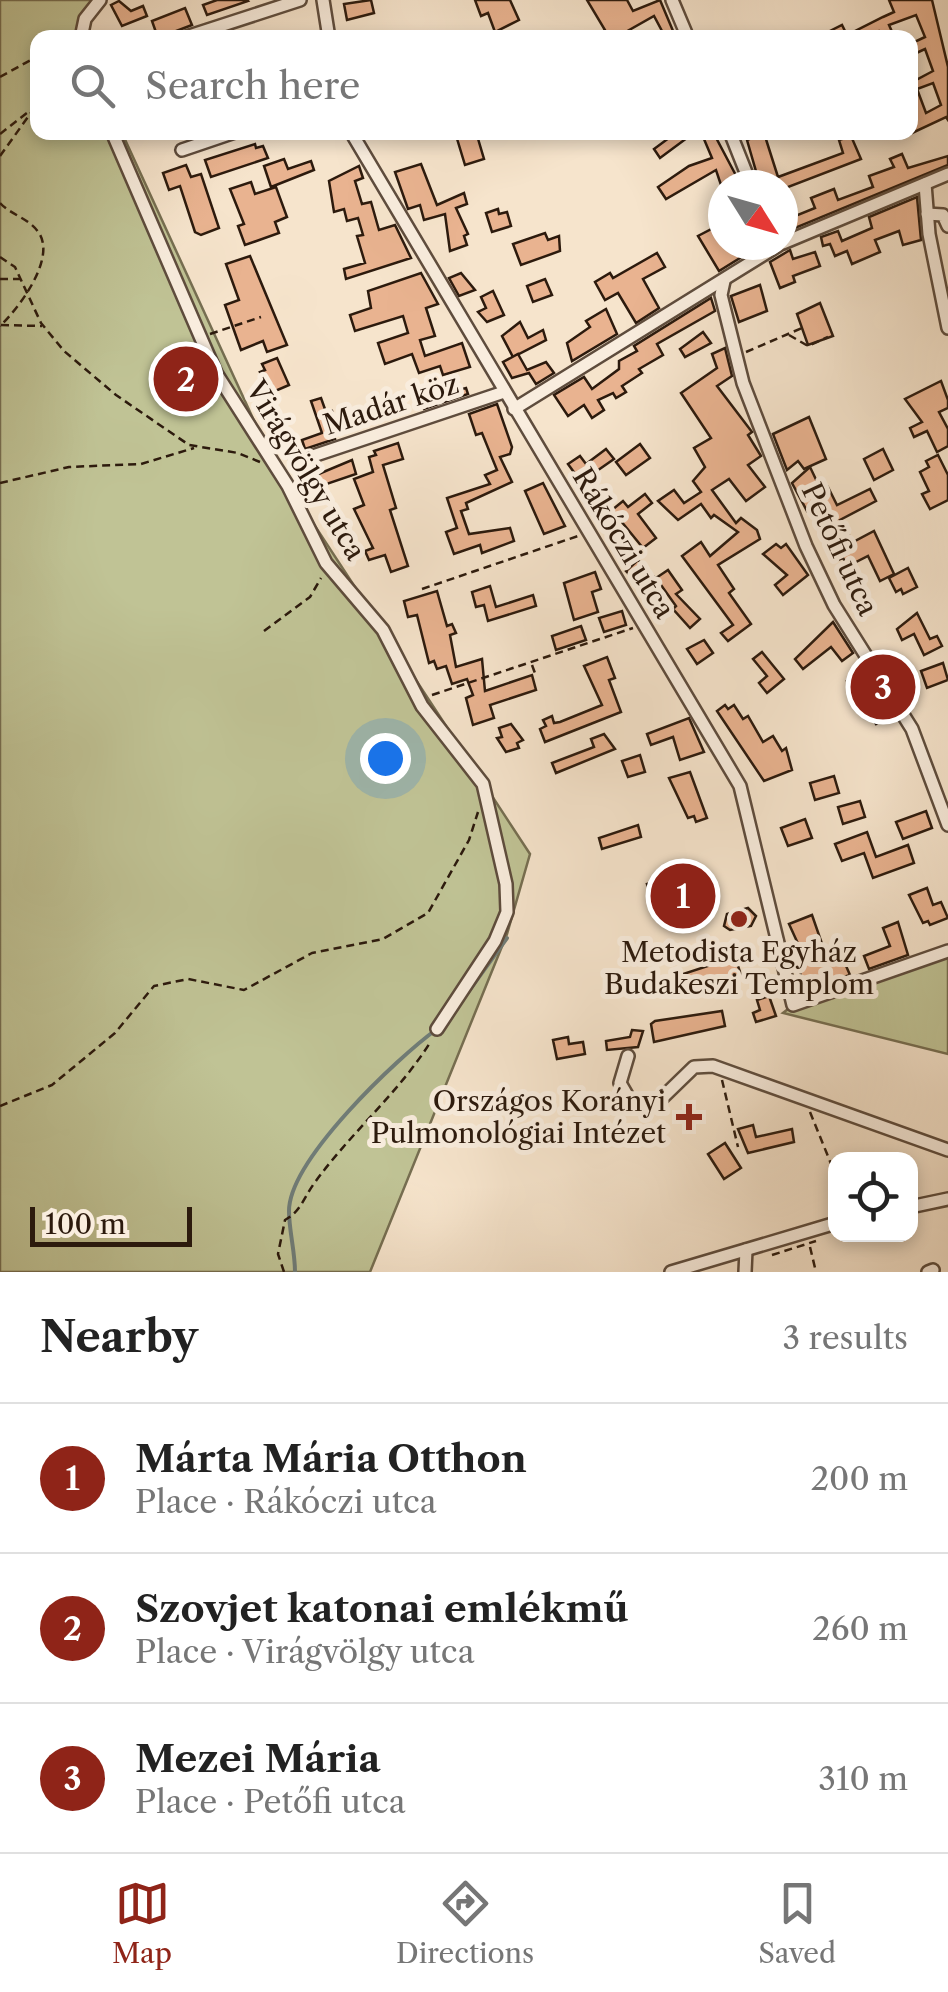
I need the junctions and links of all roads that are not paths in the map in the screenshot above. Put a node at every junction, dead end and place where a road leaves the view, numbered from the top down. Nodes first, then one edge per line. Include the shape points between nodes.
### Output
1 (100, 0) edge
2 (300, 0) edge
3 (322, 0) edge
4 (672, 0) edge
5 (83, 30) edge
6 (208, 30) edge
7 (328, 30) edge
8 (685, 30) edge
9 (115, 140) edge
10 (211, 140) edge
11 (356, 140) edge
12 (733, 140) edge
13 (182, 150) dead end
14 (745, 170) edge
15 (948, 174) edge
16 (925, 184) junction
17 (928, 214) junction
18 (948, 226) edge
19 (798, 236) edge
20 (755, 260) edge
21 (724, 281) junction
22 (948, 328) edge
23 (504, 392) junction
24 (514, 408) junction
25 (295, 462) dead end
26 (948, 824) edge
27 (948, 952) edge
28 (436, 1029) road end
29 (628, 1056) dead end
30 (948, 1150) edge
31 (948, 1199) edge
32 (918, 1205) edge
33 (828, 1227) edge
34 (746, 1254) junction
35 (723, 1257) junction
36 (671, 1272) edge
37 (708, 1272) edge
38 (745, 1272) edge

1 - 5 street
2 - 6 street
3 - 7 street
4 - 8 street
9 - 28 street, Virágvölgy utca via 216,373 326,563 389,638 418,699 486,792 507,912
10 - 13 street
11 - 23 street, Rákóczi utca
12 - 14 street
15 - 16 street
16 - 17 street
16 - 19 street
17 - 18 street via 944,215
17 - 22 street
20 - 21 street
21 - 24 street
21 - 26 street, Petőfi utca via 721,295 736,356 806,546 834,606 912,729
23 - 24 street, Rákóczi utca
23 - 25 street, Madár köz
24 - 27 street, Rákóczi utca via 740,786 794,1005
29 - 30 street via 620,1083 631,1102 642,1106 660,1100 694,1067 720,1069
31 - 32 street
33 - 34 street
34 - 35 street
34 - 38 street
35 - 36 street
35 - 37 street

